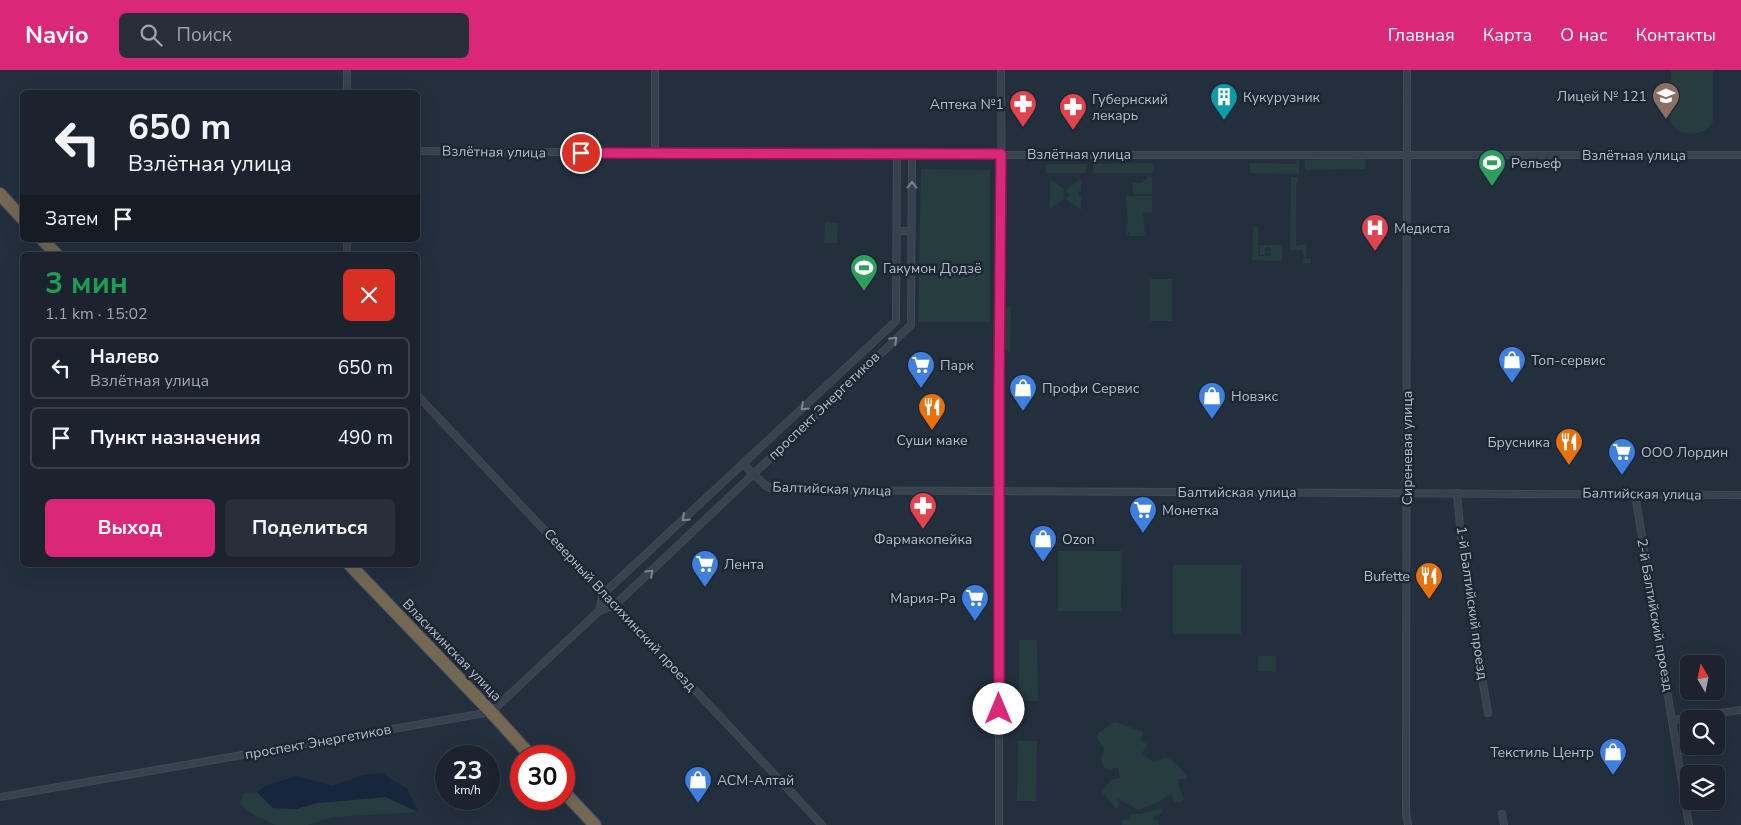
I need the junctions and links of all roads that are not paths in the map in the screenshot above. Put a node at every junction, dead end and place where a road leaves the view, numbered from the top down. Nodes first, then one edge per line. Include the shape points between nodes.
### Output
1 (347, 70) edge
2 (655, 70) edge
3 (1001, 70) edge
4 (1407, 70) edge
5 (347, 90) edge
6 (420, 151) edge
7 (654, 153) junction
8 (897, 153) junction
9 (912, 154) junction
10 (1001, 154) junction
11 (1407, 155) junction
12 (1741, 155) edge
13 (0, 194) edge
14 (20, 216) edge
15 (897, 231) junction
16 (912, 231) junction
17 (45, 242) edge
18 (55, 252) edge
19 (420, 398) edge
20 (743, 464) junction
21 (754, 474) junction
22 (999, 492) junction
23 (1407, 492) junction
24 (1457, 493) junction
25 (1635, 494) junction
26 (1741, 494) edge
27 (352, 567) edge
28 (603, 594) junction
29 (614, 606) junction
30 (599, 611) junction
31 (1741, 710) edge
32 (491, 712) junction
33 (1488, 713) dead end
34 (1673, 720) junction
35 (521, 745) edge
36 (0, 797) edge
37 (575, 804) edge
38 (1502, 814) dead end
39 (595, 825) edge
40 (822, 825) edge
41 (1000, 825) edge
42 (1408, 825) edge
43 (1504, 825) edge
44 (1689, 825) edge

1 - 5 street
2 - 7 street
3 - 10 street
4 - 11 street, Сиреневая улица
6 - 7 street, Взлётная улица
7 - 8 street, Взлётная улица
8 - 9 street, Взлётная улица
8 - 15 street, проспект Энергетиков
9 - 10 street, Взлётная улица
16 -> 9 street, проспект Энергетиков
10 - 11 street, Взлётная улица
10 - 22 street
11 - 12 street, Взлётная улица
11 - 23 street, Сиреневая улица
13 - 14 highway
15 - 16 street
15 -> 20 street, проспект Энергетиков via 896,321
21 -> 16 street, проспект Энергетиков via 910,324
17 - 18 highway
19 - 28 street, Северный Власихинский проезд
20 - 21 street, Балтийская улица
20 -> 28 street, проспект Энергетиков
21 - 22 street, Балтийская улица via 775,490
29 -> 21 street, проспект Энергетиков
22 - 23 street, Балтийская улица
22 - 41 street
23 - 24 street, Балтийская улица
23 - 42 street, Сиреневая улица
24 - 25 street, Балтийская улица
24 - 33 street, 1-й Балтийский проезд via 1464,570
25 - 26 street, Балтийская улица
25 - 34 street, 2-й Балтийский проезд
27 - 32 highway, Власихинская улица
28 - 29 street, Северный Власихинский проезд
28 - 30 street
29 - 30 street
29 - 40 street, Северный Власихинский проезд
30 - 32 street
31 - 34 street
32 - 35 highway, Власихинская улица
32 - 36 street, проспект Энергетиков
34 - 44 street, 2-й Балтийский проезд
37 - 39 highway
38 - 43 street

